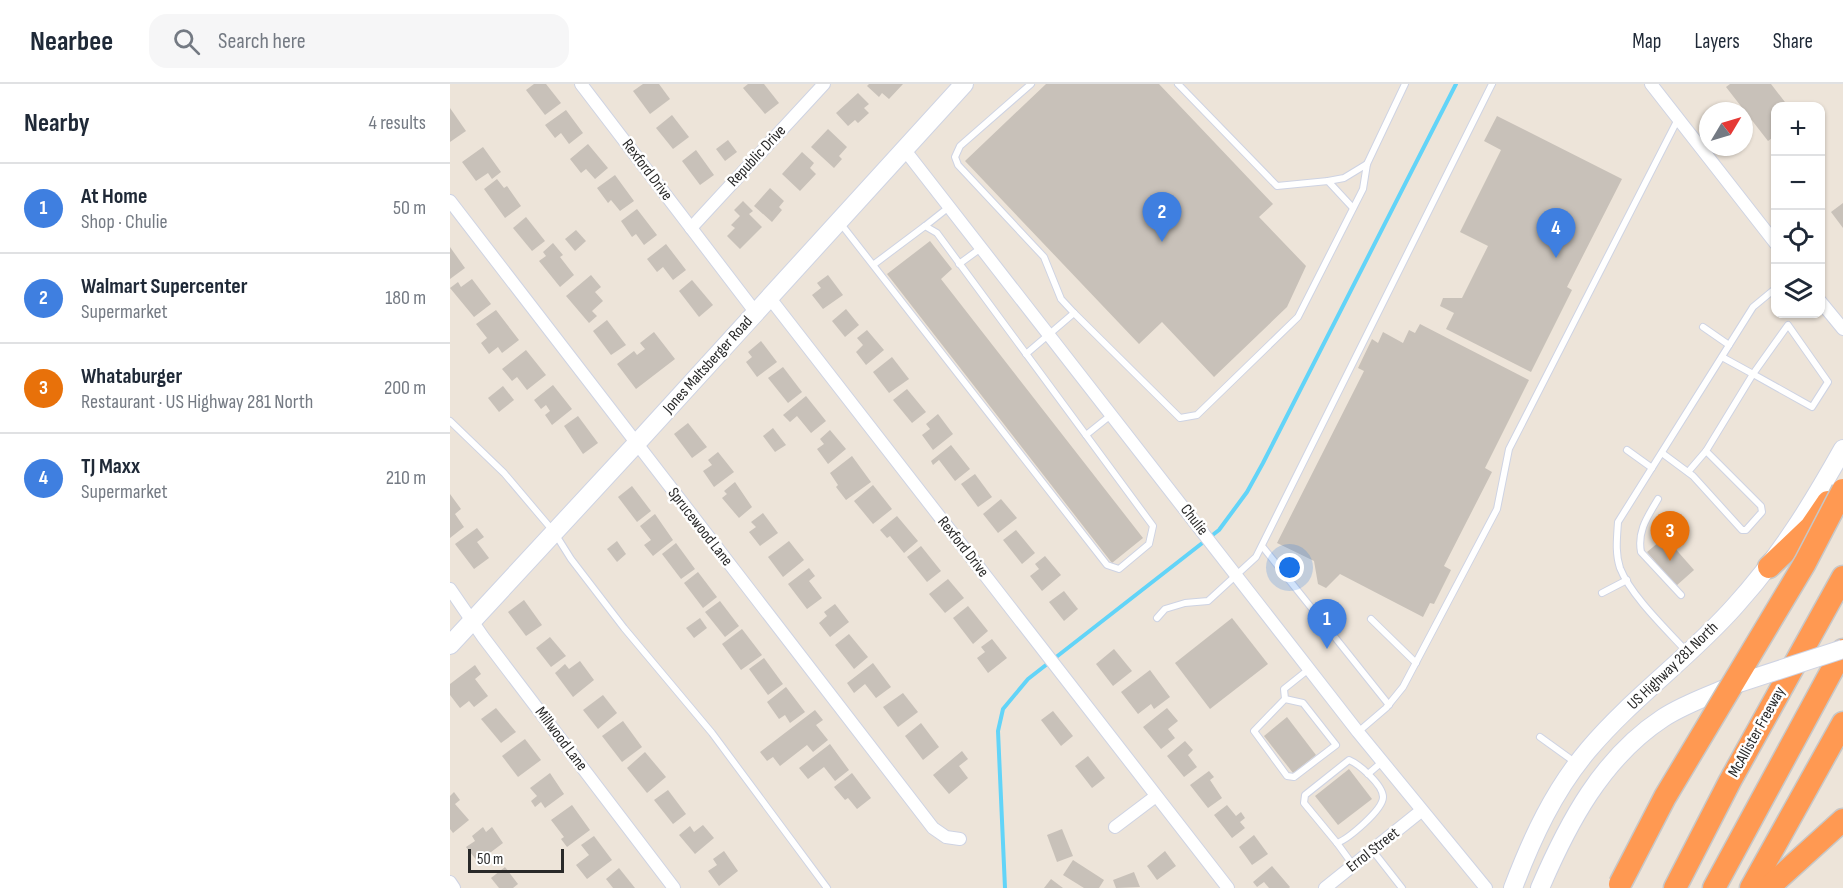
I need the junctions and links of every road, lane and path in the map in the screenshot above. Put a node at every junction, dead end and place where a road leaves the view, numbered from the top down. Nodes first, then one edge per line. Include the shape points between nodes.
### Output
1 (581, 84) edge
2 (806, 84) edge
3 (824, 84) edge
4 (964, 84) edge
5 (1031, 84) edge
6 (1178, 84) edge
7 (1405, 84) edge
8 (1492, 84) edge
9 (1651, 84) edge
10 (814, 94) junction
11 (1678, 119) junction
12 (904, 149) junction
13 (1367, 164) junction
14 (1328, 181) junction
15 (450, 201) edge
16 (950, 207) junction
17 (1353, 208) junction
18 (839, 221) junction
19 (925, 226) junction
20 (691, 228) junction
21 (1771, 238) edge
22 (981, 247) junction
23 (959, 264) junction
24 (873, 265) junction
25 (1771, 292) edge
26 (769, 297) junction
27 (1825, 306) edge
28 (756, 313) junction
29 (1074, 313) junction
30 (1703, 327) dead end
31 (1843, 329) edge
32 (1050, 334) junction
33 (1729, 345) junction
34 (1026, 354) junction
35 (1722, 357) junction
36 (1753, 374) junction
37 (1112, 415) junction
38 (450, 421) edge
39 (1086, 435) junction
40 (636, 444) junction
41 (1843, 449) edge
42 (1627, 450) dead end
43 (1706, 451) junction
44 (1662, 453) junction
45 (1653, 468) junction
46 (1688, 472) junction
47 (1843, 482) edge
48 (1843, 490) edge
49 (1658, 499) dead end
50 (554, 532) junction
51 (1262, 546) junction
52 (1769, 567) junction
53 (1237, 576) junction
54 (1843, 578) edge
55 (1627, 580) junction
56 (450, 589) edge
57 (1602, 593) dead end
58 (1681, 595) dead end
59 (1157, 618) dead end
60 (1371, 619) dead end
61 (472, 620) junction
62 (450, 645) edge
63 (1843, 650) edge
64 (1687, 653) junction
65 (1416, 663) junction
66 (1309, 669) junction
67 (1285, 699) junction
68 (1389, 705) junction
69 (1843, 723) edge
70 (1358, 732) junction
71 (1540, 737) dead end
72 (1382, 762) junction
73 (1578, 764) junction
74 (1368, 774) junction
75 (1156, 796) junction
76 (1421, 811) junction
77 (1843, 820) edge
78 (1115, 827) dead end
79 (960, 839) dead end
80 (1337, 843) junction
81 (1372, 850) junction
82 (1353, 865) junction
83 (450, 882) edge
84 (1620, 886) edge
85 (454, 888) edge
86 (674, 888) edge
87 (827, 888) edge
88 (1227, 888) edge
89 (1324, 888) edge
90 (1402, 888) edge
91 (1486, 888) edge
92 (1513, 888) edge
93 (1540, 888) edge
94 (1675, 888) edge
95 (1714, 888) edge
96 (1751, 888) edge
97 (1768, 888) edge

1 - 20 street, Rexford Drive
2 - 10 street
3 - 10 street, Republic Drive
4 - 12 main road, Jones Maltsberger Road
5 - 29 lane via 960,146 955,157 958,165 1044,256 1061,299
6 - 14 lane via 1276,186
7 - 13 lane
8 - 51 lane
9 - 11 street
10 - 20 street, Republic Drive
11 - 21 street
11 - 65 lane via 1509,449 1497,509
12 - 16 street, Chulie
12 - 18 main road, Jones Maltsberger Road
13 - 14 lane via 1344,178
13 - 17 lane via 1363,189
14 - 17 lane
15 - 40 street, Sprucewood Lane
16 - 19 lane
16 - 22 street, Chulie
17 - 29 lane via 1298,317 1197,415 1180,418
18 - 24 lane
18 - 26 main road, Jones Maltsberger Road
19 - 23 lane via 937,233
19 - 24 lane
20 - 28 street, Rexford Drive
22 - 23 lane
22 - 32 street, Chulie
23 - 34 lane
24 - 39 lane via 1107,565 1119,569 1149,544 1153,526
25 - 33 lane via 1753,307
26 - 28 main road, Jones Maltsberger Road
26 - 75 street, Rexford Drive
27 - 31 street
28 - 40 main road, Jones Maltsberger Road
29 - 32 lane
30 - 33 lane
32 - 34 lane
32 - 37 street, Chulie
33 - 35 lane
34 - 39 lane
35 - 36 lane
35 - 44 lane
36 - 36 lane via 1812,407 1828,382 1788,325
36 - 43 lane
37 - 39 lane
37 - 53 street, Chulie
38 - 50 lane via 504,473
40 - 50 main road, Jones Maltsberger Road
40 - 79 street, Sprucewood Lane via 933,828 946,837
41 - 52 main road, US Highway 281 North via 1801,523
42 - 45 lane
43 - 46 lane
43 - 46 lane via 1761,506 1762,512 1742,530
44 - 45 lane
44 - 46 lane
45 - 55 lane via 1618,522 1616,549
47 - 52 highway via 1811,527
48 - 84 highway, bridge via 1805,563 1665,797
49 - 58 lane via 1644,522 1640,548
50 - 61 main road, Jones Maltsberger Road
50 - 87 lane via 624,628 712,733
51 - 53 lane
51 - 68 lane
52 - 64 main road, US Highway 281 North
53 - 59 lane via 1208,601 1165,609
53 - 66 street, Chulie
54 - 94 highway, McAllister Freeway
55 - 57 lane
55 - 64 lane
56 - 61 street, Millwood Lane
60 - 65 lane
61 - 62 main road, Jones Maltsberger Road
61 - 86 street, Millwood Lane
63 - 93 main road, bridge via 1739,683 1663,717 1627,745 1591,791 1559,845
63 - 95 highway
64 - 73 main road, US Highway 281 North via 1613,723
65 - 68 lane
66 - 67 lane via 1284,688
66 - 70 street, Chulie
67 - 67 lane via 1303,703 1336,745 1294,777 1287,776 1254,731
68 - 70 lane
69 - 96 highway
70 - 72 street, Chulie
71 - 73 lane
72 - 74 lane
72 - 76 street, Chulie
73 - 92 main road, US Highway 281 North via 1549,807
74 - 80 lane via 1382,791 1379,808 1346,840
74 - 80 lane via 1360,764 1349,760 1305,795 1304,803
75 - 78 street
75 - 88 street, Rexford Drive
76 - 81 street, Errol Street
76 - 91 street, Chulie
77 - 97 highway
80 - 82 lane
81 - 82 street, Errol Street
81 - 90 lane
82 - 89 street, Errol Street
83 - 85 street

